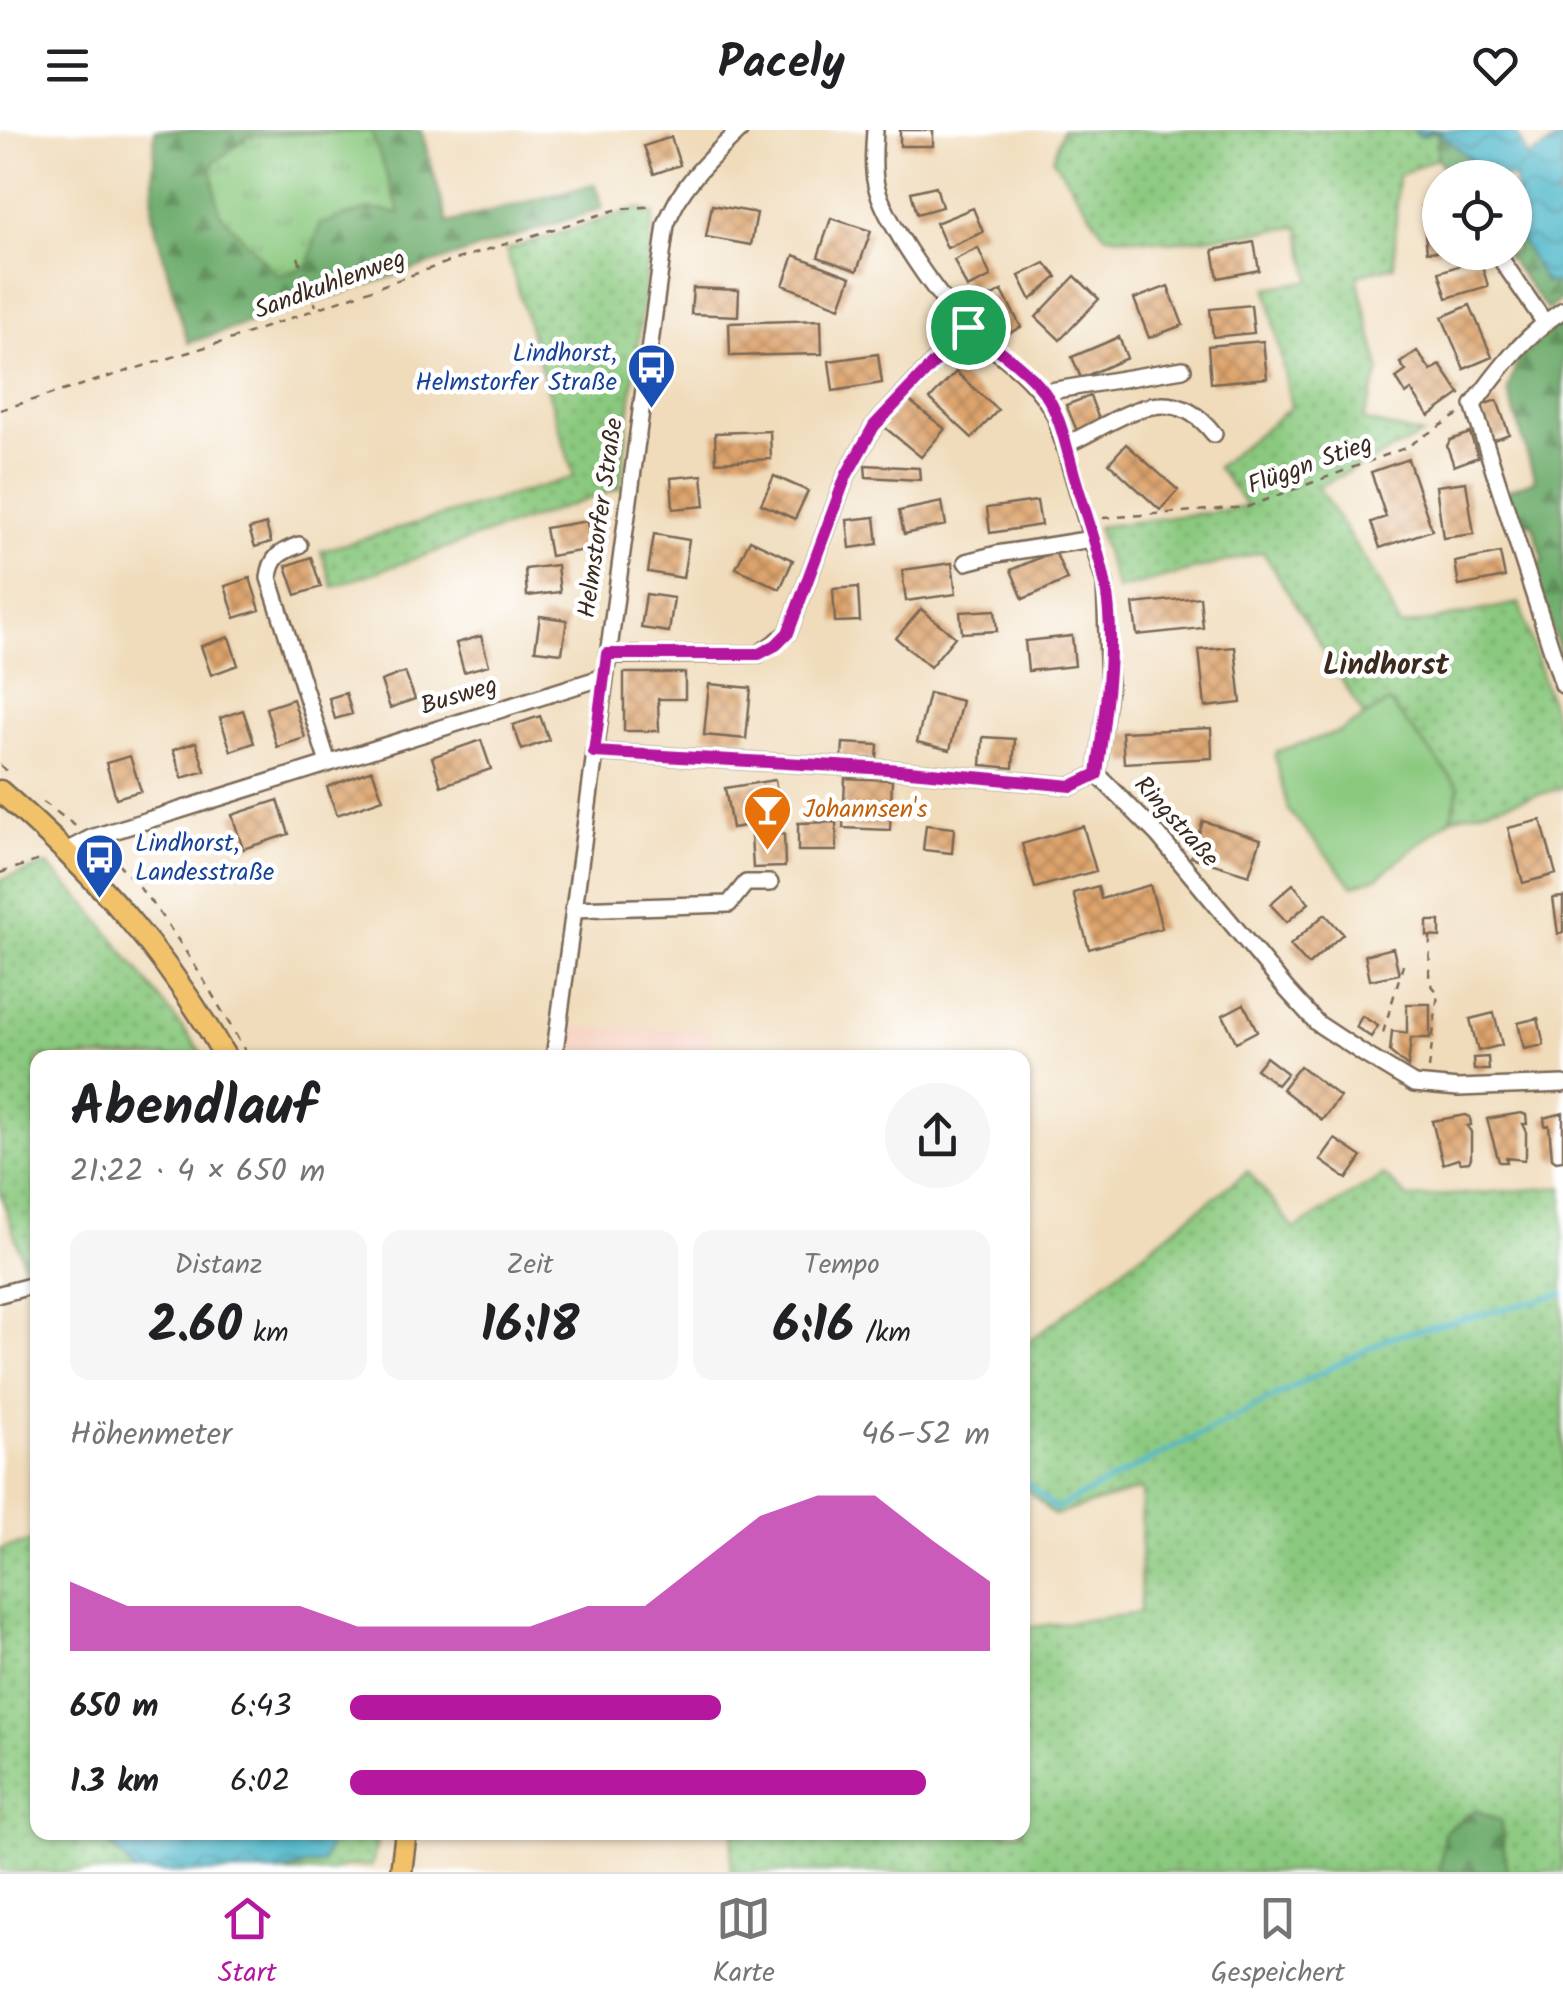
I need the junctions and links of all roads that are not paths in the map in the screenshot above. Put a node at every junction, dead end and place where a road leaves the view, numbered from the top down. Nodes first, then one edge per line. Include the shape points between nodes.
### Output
1 (740, 130) edge
2 (875, 130) edge
3 (1509, 270) edge
4 (1563, 310) edge
5 (1545, 322) junction
6 (968, 327) junction
7 (1183, 369) dead end
8 (1044, 392) junction
9 (1214, 434) dead end
10 (1065, 445) junction
11 (1092, 540) junction
12 (299, 545) dead end
13 (966, 562) dead end
14 (607, 654) junction
15 (604, 677) junction
16 (1563, 685) edge
17 (594, 752) junction
18 (328, 763) junction
19 (1097, 774) junction
20 (0, 791) edge
21 (68, 850) junction
22 (770, 883) dead end
23 (573, 910) junction
24 (221, 1050) edge
25 (555, 1050) edge
26 (1563, 1084) edge
27 (30, 1286) edge
28 (0, 1294) edge
29 (405, 1840) edge
30 (401, 1872) edge

1 - 14 street, Helmstorfer Straße via 688,183 666,224
2 - 6 street, Ringstraße via 876,185 910,252
3 - 5 street
4 - 5 street
5 - 16 street via 1473,405
6 - 8 street, Ringstraße
6 - 14 street via 874,426 846,476 788,633 776,645 759,654
7 - 8 street
8 - 10 street, Ringstraße
9 - 10 street via 1189,408 1170,403 1125,415
10 - 11 street, Ringstraße
11 - 13 street
11 - 19 street, Ringstraße via 1109,625
12 - 18 street via 271,562 268,578
14 - 15 street, Helmstorfer Straße
15 - 17 street, Helmstorfer Straße
15 - 18 street, Busweg
17 - 19 street via 1072,786
17 - 23 street, Helmstorfer Straße
18 - 21 street, Busweg
19 - 26 street, Ringstraße via 1318,1022 1414,1084
20 - 21 main road
21 - 24 main road via 164,961
22 - 23 street via 746,883 728,904
23 - 25 street, Helmstorfer Straße
27 - 28 street
29 - 30 main road

